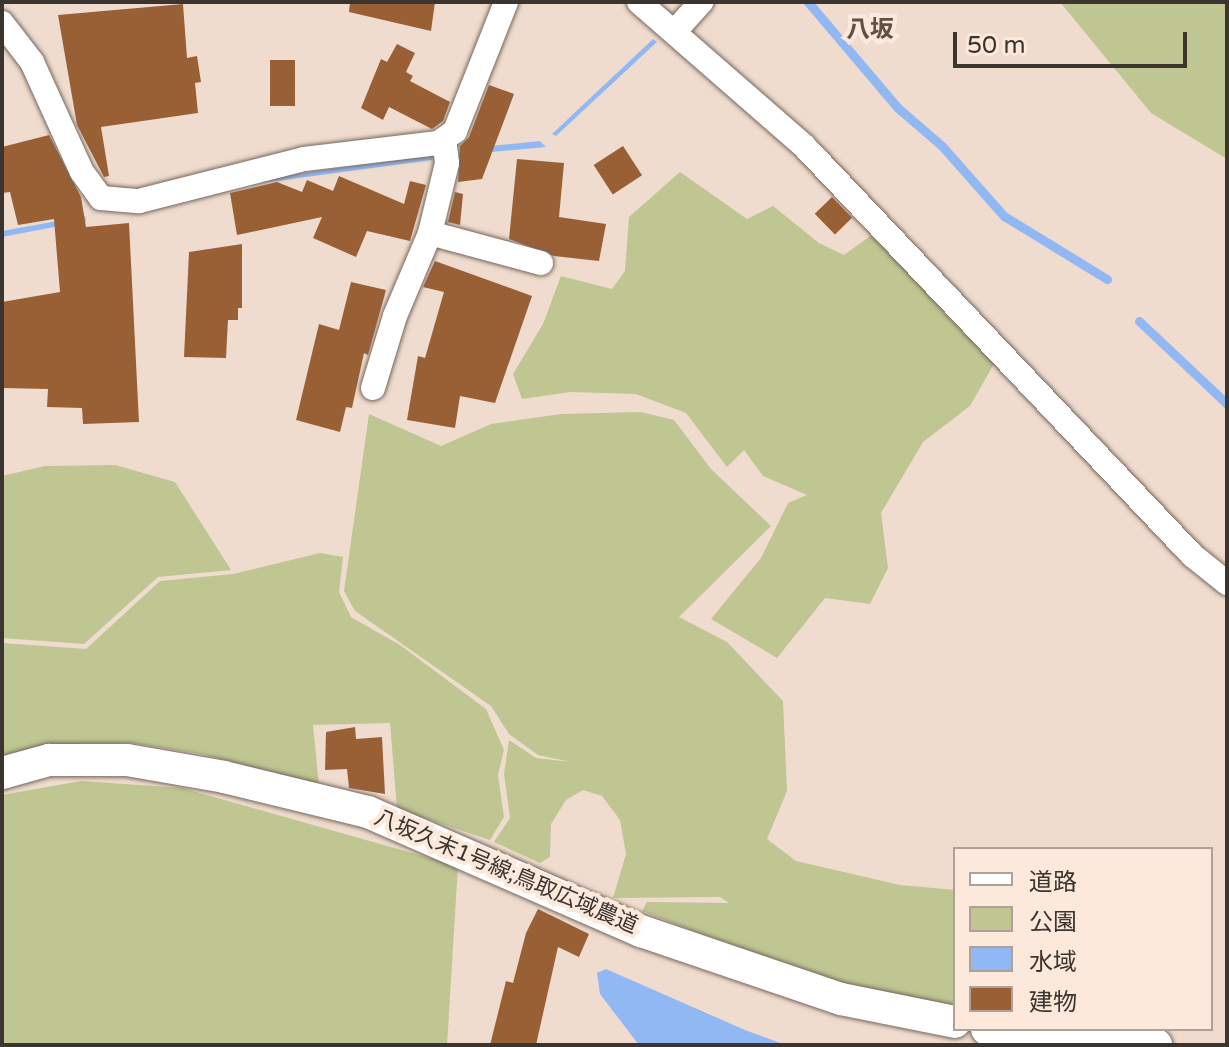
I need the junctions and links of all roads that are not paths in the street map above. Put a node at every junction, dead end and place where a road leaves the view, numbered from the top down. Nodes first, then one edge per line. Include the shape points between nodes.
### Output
1 (506, 2) edge
2 (639, 2) edge
3 (701, 2) edge
4 (2, 23) edge
5 (676, 30) junction
6 (444, 139) junction
7 (430, 233) junction
8 (541, 263) dead end
9 (373, 388) dead end
10 (1227, 583) edge
11 (2, 773) edge
12 (953, 1022) edge
13 (1008, 1031) edge
14 (1156, 1045) edge

1 - 6 street via 455,131
2 - 5 street
3 - 5 street
4 - 6 street via 32,62 82,172 101,198 139,201 304,159
5 - 10 street via 805,147 1192,555
6 - 7 street via 447,163
7 - 8 street
7 - 9 street via 395,316
11 - 12 street, 八坂久末1号線;鳥取広域農道 via 49,760 127,760 368,812 641,931 841,999
13 - 14 street

